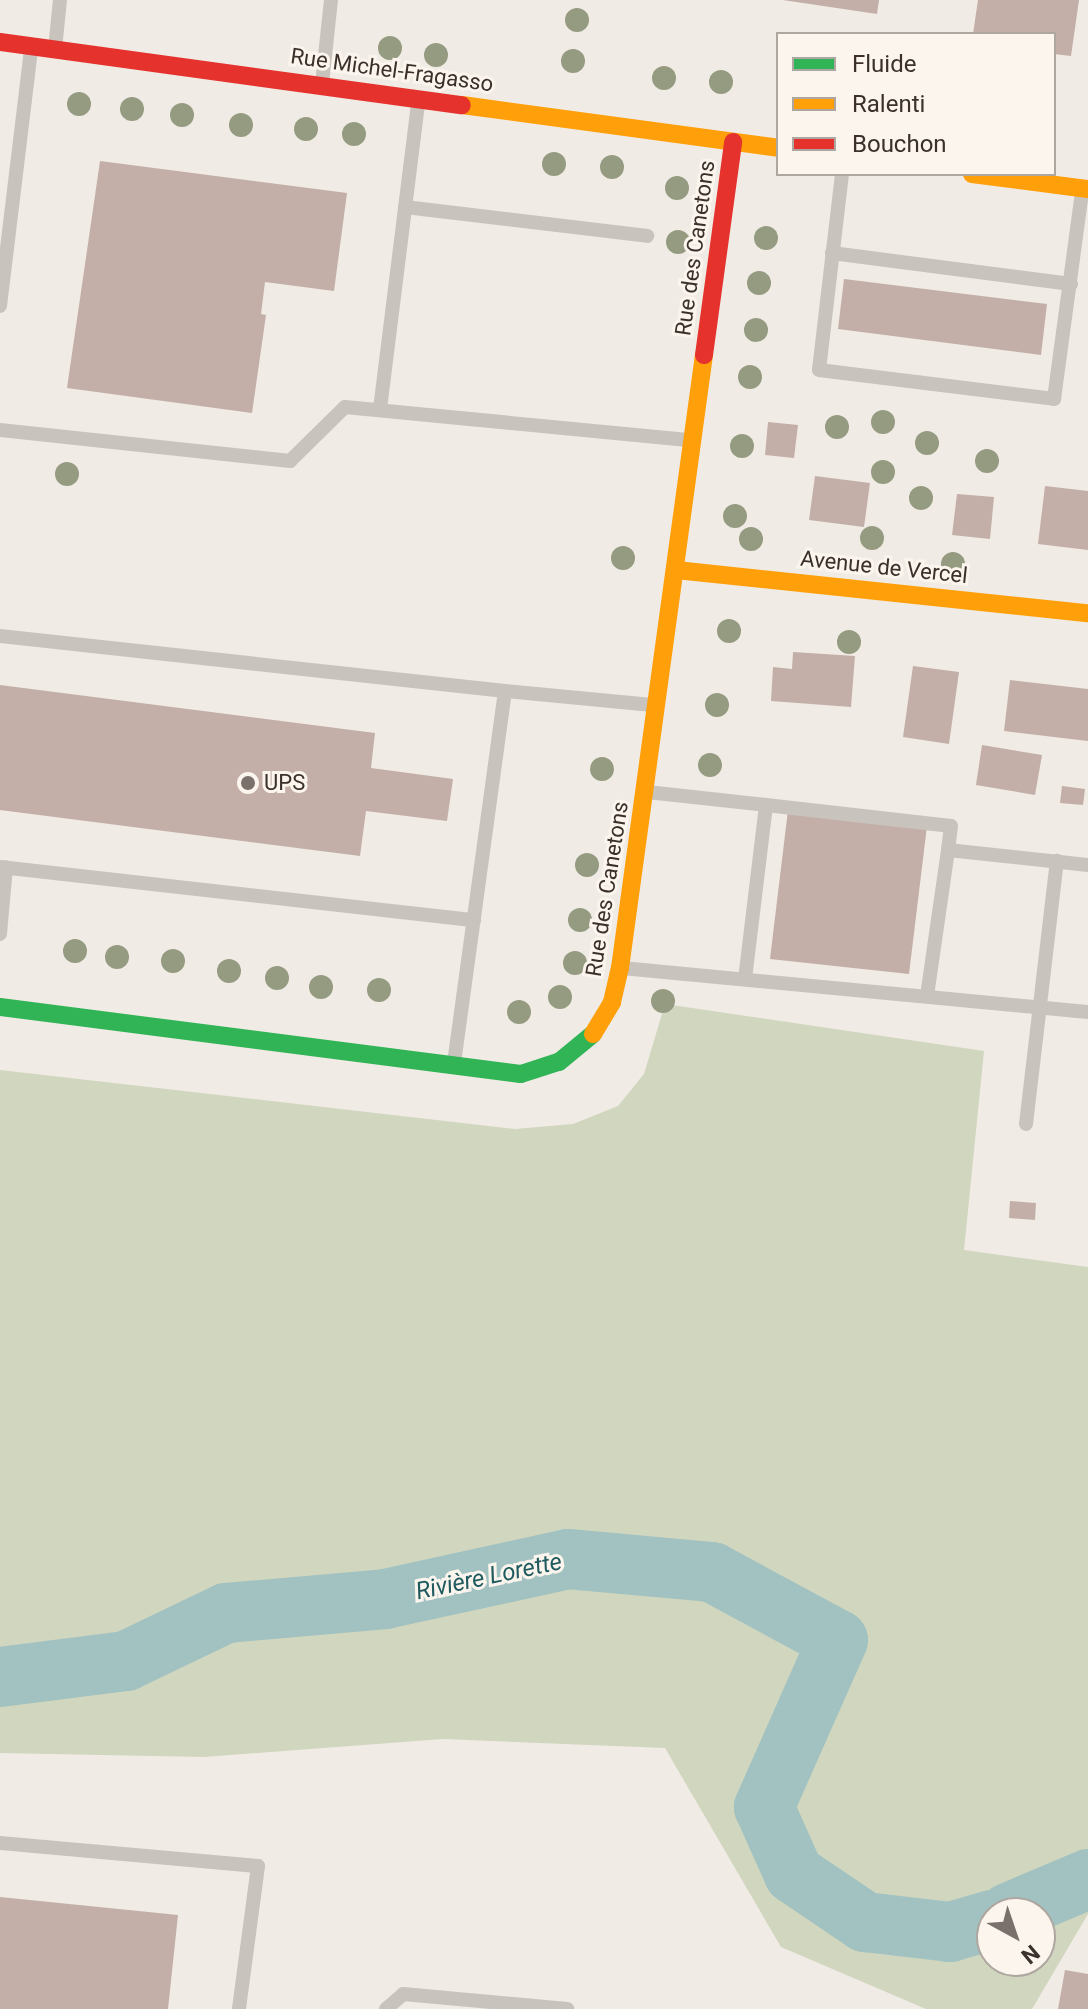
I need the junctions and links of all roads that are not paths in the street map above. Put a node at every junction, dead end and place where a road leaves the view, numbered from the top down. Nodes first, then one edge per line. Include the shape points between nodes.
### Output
1 (60, 0) edge
2 (331, 0) edge
3 (0, 42) edge
4 (31, 46) junction
5 (55, 49) junction
6 (322, 85) junction
7 (419, 98) junction
8 (733, 142) junction
9 (776, 148) edge
10 (842, 176) edge
11 (988, 176) edge
12 (1085, 188) edge
13 (405, 207) junction
14 (647, 236) dead end
15 (832, 253) junction
16 (1071, 284) junction
17 (0, 306) edge
18 (380, 409) junction
19 (0, 430) edge
20 (693, 440) junction
21 (676, 570) junction
22 (1088, 613) edge
23 (0, 636) edge
24 (505, 691) junction
25 (657, 706) junction
26 (646, 792) junction
27 (766, 805) junction
28 (948, 850) junction
29 (1057, 861) junction
30 (1088, 865) edge
31 (3, 867) edge
32 (474, 920) junction
33 (0, 934) edge
34 (620, 968) junction
35 (745, 979) junction
36 (927, 996) junction
37 (1039, 1006) junction
38 (0, 1007) edge
39 (1088, 1012) edge
40 (453, 1065) junction
41 (1026, 1124) dead end
42 (0, 1843) edge
43 (239, 2009) edge
44 (386, 2009) edge
45 (567, 2009) edge

1 - 5 lane
2 - 6 lane
3 - 4 street, Rue Michel-Fragasso
4 - 5 street, Rue Michel-Fragasso
4 - 17 lane
5 - 6 street, Rue Michel-Fragasso
6 - 7 street, Rue Michel-Fragasso
7 - 8 street, Rue Michel-Fragasso
7 - 13 lane
8 - 9 street, Rue Michel-Fragasso
8 - 20 street, Rue des Canetons
10 - 15 lane
11 - 12 street
12 - 16 lane
13 - 14 lane
13 - 18 lane
15 - 16 lane
15 - 16 lane via 819,370 1054,399
18 - 19 lane via 345,407 290,461
18 - 20 lane
20 - 21 street, Rue des Canetons
21 - 22 street, Avenue de Vercel
21 - 25 street, Rue des Canetons
23 - 24 lane
24 - 25 lane
24 - 32 lane
25 - 26 street, Rue des Canetons
26 - 27 lane
26 - 34 street, Rue des Canetons
27 - 28 lane via 951,826
27 - 35 lane
28 - 29 lane
28 - 36 lane
29 - 30 lane
29 - 37 lane
31 - 32 lane
31 - 33 lane
32 - 40 lane
34 - 35 lane
34 - 40 street, Rue des Canetons via 612,1002 592,1035 559,1062 521,1074
35 - 36 lane
36 - 37 lane
37 - 39 lane
37 - 41 lane
38 - 40 street, Rue des Canetons
42 - 43 lane via 258,1866
44 - 45 lane via 403,1994

